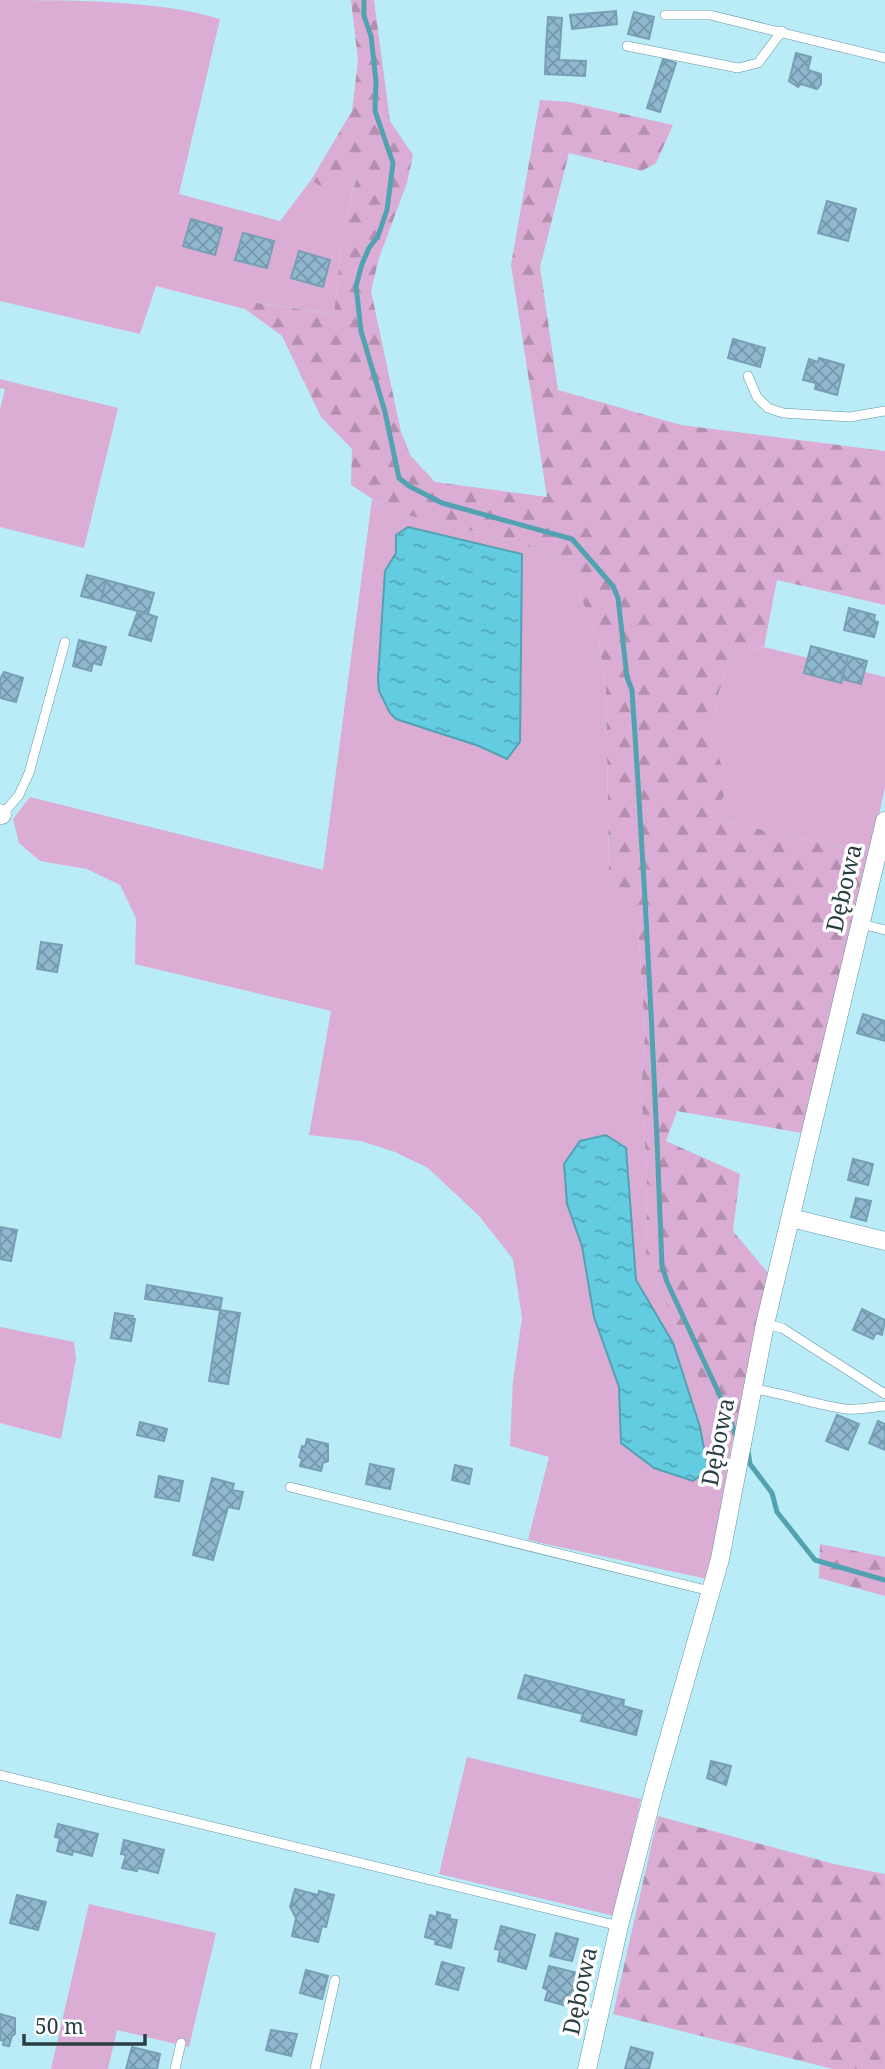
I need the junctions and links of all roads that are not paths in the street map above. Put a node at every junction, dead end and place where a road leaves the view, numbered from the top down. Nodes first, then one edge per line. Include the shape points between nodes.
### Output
1 (665, 15) dead end
2 (782, 31) junction
3 (627, 46) dead end
4 (885, 58) edge
5 (748, 376) dead end
6 (885, 411) edge
7 (65, 642) dead end
8 (1, 814) edge
9 (885, 821) edge
10 (861, 924) junction
11 (885, 930) edge
12 (791, 1218) junction
13 (885, 1241) edge
14 (765, 1324) junction
15 (753, 1389) junction
16 (885, 1394) edge
17 (885, 1406) edge
18 (290, 1487) dead end
19 (710, 1591) junction
20 (0, 1775) edge
21 (619, 1926) junction
22 (335, 1980) dead end
23 (181, 2043) dead end
24 (175, 2069) edge
25 (314, 2069) edge
26 (587, 2069) edge

1 - 2 lane via 710,15
2 - 3 lane via 758,63 738,68
2 - 4 lane
5 - 6 lane via 757,397 768,408 783,413 850,417
7 - 8 lane via 29,773 19,795
9 - 10 street, Dębowa
10 - 11 lane
10 - 12 street, Dębowa
12 - 13 street
12 - 14 street, Dębowa
14 - 15 street, Dębowa
14 - 16 lane via 782,1328
15 - 17 lane via 849,1409
15 - 19 street, Dębowa
18 - 19 lane
19 - 21 street, Dębowa
20 - 21 lane
21 - 26 street, Dębowa
22 - 25 lane
23 - 24 lane

